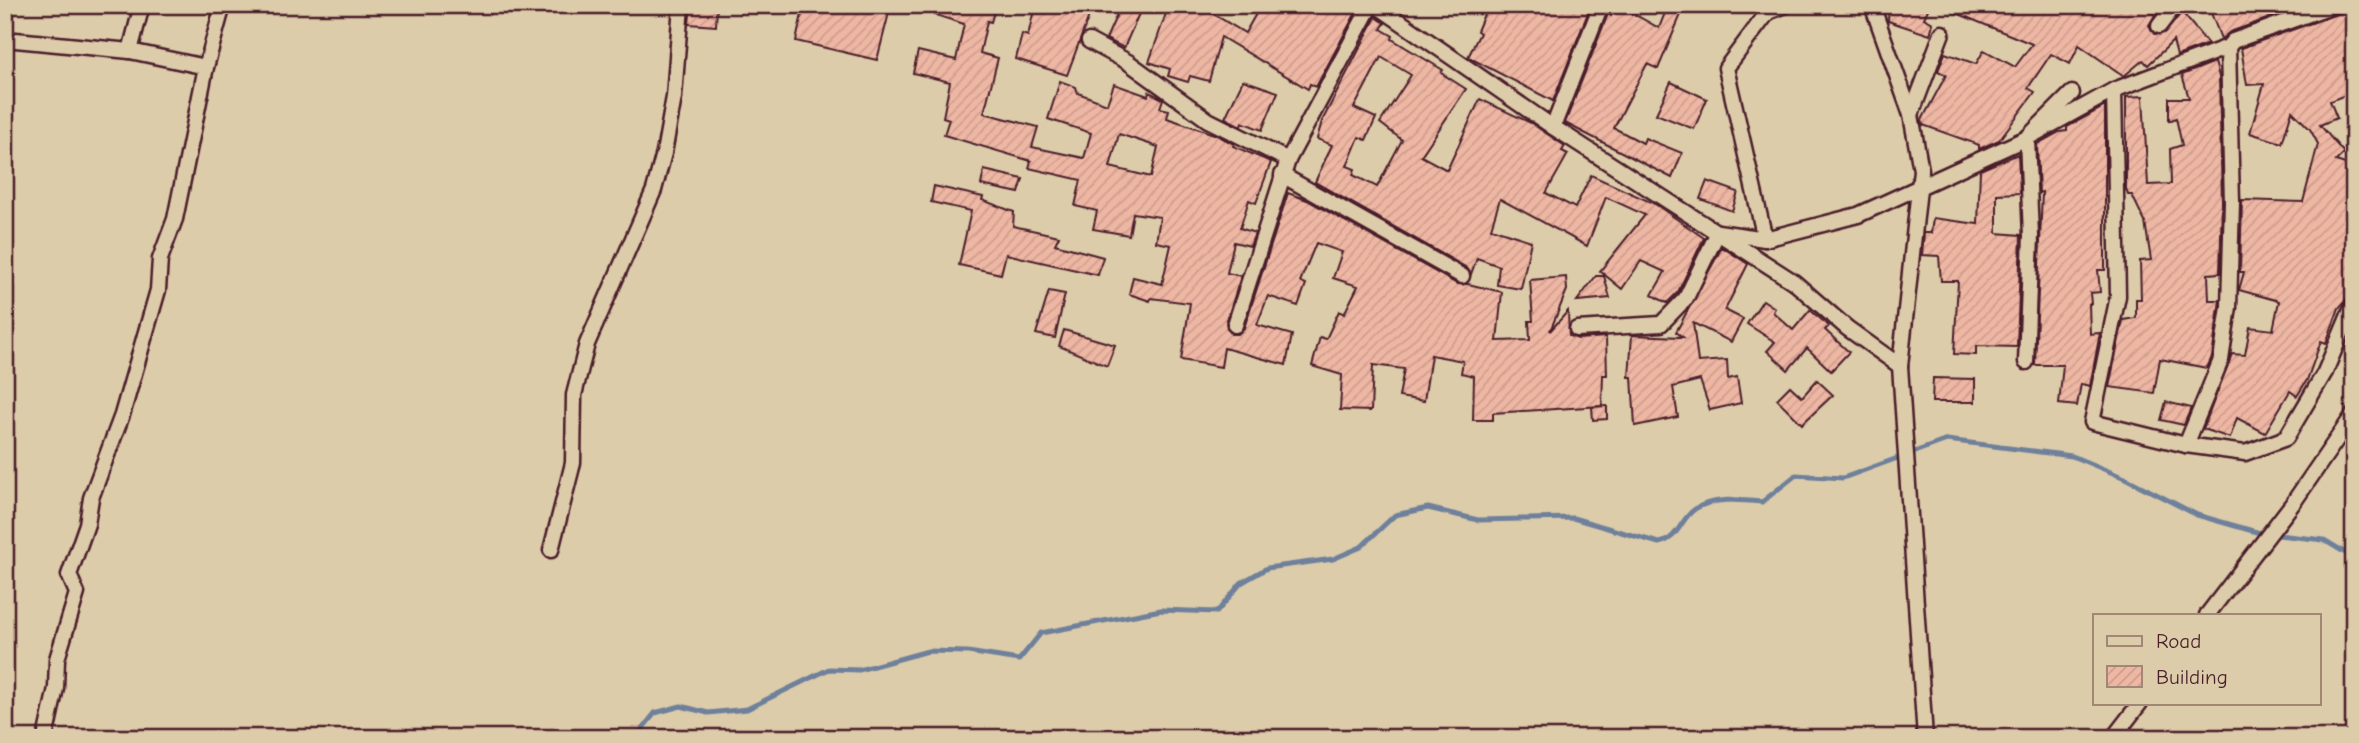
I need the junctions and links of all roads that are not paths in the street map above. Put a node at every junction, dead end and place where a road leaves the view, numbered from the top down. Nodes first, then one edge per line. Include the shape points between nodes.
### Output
1 (142, 5) edge
2 (223, 5) edge
3 (681, 5) edge
4 (1373, 5) edge
5 (1601, 5) edge
6 (1786, 5) edge
7 (1872, 5) edge
8 (2175, 5) edge
9 (2334, 5) edge
10 (2159, 26) dead end
11 (1942, 33) dead end
12 (5, 39) edge
13 (1089, 40) dead end
14 (2228, 47) junction
15 (130, 51) junction
16 (205, 67) junction
17 (2114, 90) junction
18 (2072, 93) dead end
19 (1911, 115) junction
20 (1553, 127) junction
21 (2027, 138) junction
22 (1289, 160) junction
23 (1282, 175) junction
24 (1921, 185) junction
25 (1718, 232) junction
26 (1765, 239) junction
27 (1462, 276) dead end
28 (2354, 303) edge
29 (1235, 325) dead end
30 (1577, 329) dead end
31 (2026, 362) dead end
32 (1900, 366) junction
33 (2354, 414) edge
34 (2186, 445) junction
35 (551, 550) dead end
36 (2208, 614) edge
37 (2139, 704) edge
38 (45, 738) edge
39 (1925, 738) edge
40 (2113, 738) edge

1 - 15 street
2 - 16 street
3 - 35 street via 674,97 664,153 654,190 587,344 574,395 573,463
4 - 20 street
4 - 22 street
5 - 20 street
6 - 26 street via 1768,12 1726,68
7 - 19 street
8 - 10 street
9 - 14 street via 2233,41
11 - 19 street
12 - 15 street
13 - 22 street via 1128,62 1208,120
14 - 17 street
14 - 34 street via 2229,307 2221,360
15 - 16 street
16 - 38 street via 175,219 160,259 158,290 69,575 76,593 57,659
17 - 21 street
17 - 34 street via 2118,296 2092,422
18 - 21 street
19 - 24 street
20 - 25 street
21 - 24 street
21 - 31 street via 2031,236
22 - 23 street
23 - 27 street
23 - 29 street
24 - 26 street via 1857,215
24 - 32 street
25 - 26 street
25 - 30 street via 1686,298 1661,324
25 - 32 street via 1794,282
28 - 34 street via 2325,372 2286,438 2245,453
32 - 39 street
33 - 36 street
37 - 40 street

